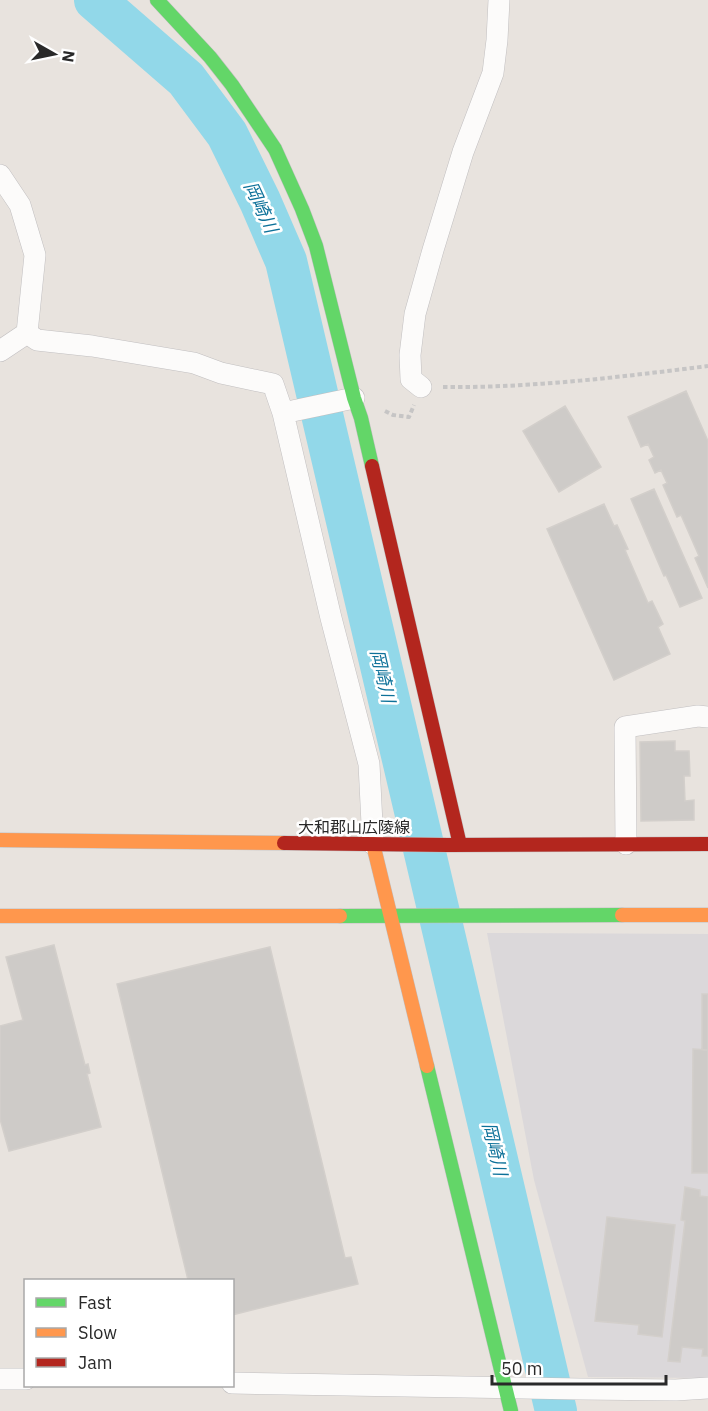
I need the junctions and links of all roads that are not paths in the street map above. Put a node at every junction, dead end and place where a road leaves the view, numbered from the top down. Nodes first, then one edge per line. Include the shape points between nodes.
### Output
1 (157, 0) edge
2 (499, 0) edge
3 (0, 176) edge
4 (27, 333) junction
5 (0, 351) edge
6 (421, 387) road end
7 (354, 398) junction
8 (283, 413) junction
9 (708, 717) edge
10 (0, 840) edge
11 (380, 843) junction
12 (454, 844) junction
13 (626, 844) junction
14 (708, 844) edge
15 (397, 915) junction
16 (708, 915) edge
17 (0, 916) edge
18 (0, 1379) edge
19 (24, 1379) edge
20 (234, 1383) edge
21 (510, 1387) junction
22 (708, 1388) edge
23 (511, 1411) edge

1 - 7 street via 210,57 275,149 316,246
2 - 6 street via 493,73 463,153 415,315 411,379
3 - 4 street via 20,205 35,255
4 - 5 street
4 - 8 street via 37,340 194,363 273,384
7 - 8 street
7 - 12 street
8 - 11 street via 369,764
9 - 13 street via 625,727
10 - 11 street, 大和郡山広陵線
11 - 12 street, 大和郡山広陵線
11 - 15 street
12 - 13 street, 大和郡山広陵線
13 - 14 street, 大和郡山広陵線
15 - 16 street
15 - 17 street
15 - 21 street
18 - 19 street
20 - 21 street
21 - 22 street
21 - 23 street

